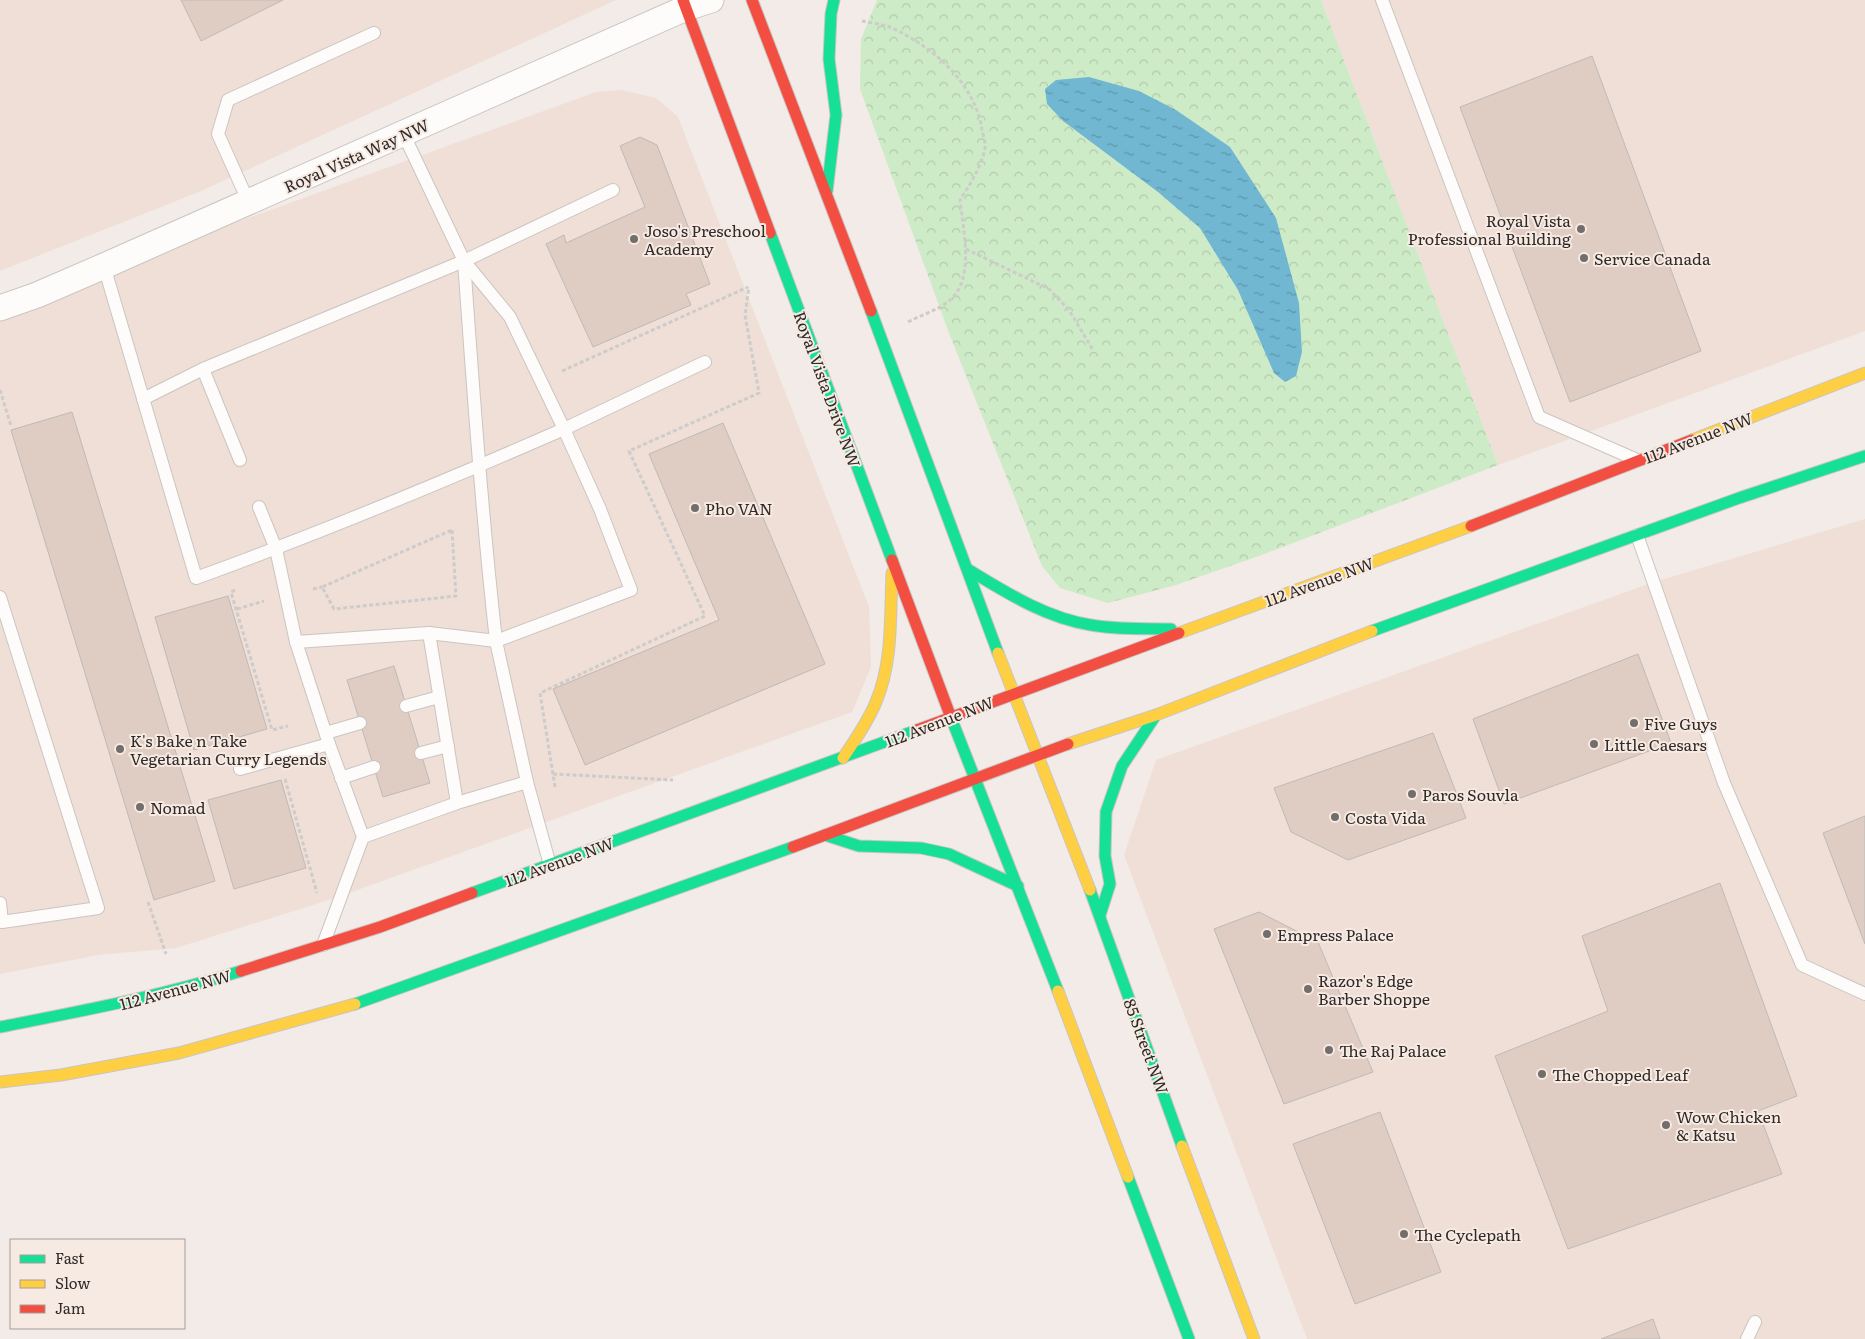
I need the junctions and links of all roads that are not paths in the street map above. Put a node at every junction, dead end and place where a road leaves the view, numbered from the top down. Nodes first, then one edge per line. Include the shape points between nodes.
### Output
1 (711, 0) edge
2 (752, 0) edge
3 (834, 0) edge
4 (1382, 0) edge
5 (685, 4) edge
6 (374, 33) dead end
7 (404, 133) junction
8 (613, 190) dead end
9 (827, 195) junction
10 (248, 203) junction
11 (464, 261) junction
12 (104, 266) junction
13 (0, 308) edge
14 (705, 362) dead end
15 (203, 369) junction
16 (1865, 373) edge
17 (143, 399) junction
18 (564, 430) junction
19 (1865, 456) edge
20 (240, 460) dead end
21 (1639, 460) junction
22 (479, 466) junction
23 (260, 507) dead end
24 (1637, 535) junction
25 (276, 549) junction
26 (892, 562) junction
27 (968, 570) junction
28 (0, 597) edge
29 (1187, 629) junction
30 (429, 634) junction
31 (496, 641) junction
32 (296, 642) junction
33 (1013, 693) junction
34 (439, 697) junction
35 (406, 706) dead end
36 (1156, 715) junction
37 (950, 716) junction
38 (360, 723) dead end
39 (328, 739) junction
40 (448, 746) junction
41 (421, 753) dead end
42 (1036, 754) junction
43 (842, 758) junction
44 (374, 767) dead end
45 (240, 768) dead end
46 (341, 778) junction
47 (973, 778) junction
48 (527, 782) junction
49 (457, 803) junction
50 (825, 835) junction
51 (363, 837) junction
52 (550, 865) junction
53 (1018, 886) junction
54 (0, 903) edge
55 (1100, 915) junction
56 (323, 945) junction
57 (1865, 994) edge
58 (0, 1027) edge
59 (0, 1082) edge
60 (1755, 1322) dead end
61 (1189, 1339) edge
62 (1254, 1339) edge
63 (1747, 1339) edge

1 - 5 street, Royal Vista Way NW
2 - 9 street
3 - 9 street via 829,59 836,115
4 - 21 lane via 1539,417
5 - 7 street, Royal Vista Way NW
5 - 26 street, Royal Vista Drive NW
6 - 10 lane via 228,100 218,134
7 - 10 street, Royal Vista Way NW
7 - 11 lane
8 - 11 lane
9 - 27 street
10 - 12 street, Royal Vista Way NW
11 - 15 lane
11 - 18 lane via 510,317
11 - 22 lane
12 - 13 street, Royal Vista Way NW
12 - 17 lane
14 - 18 lane
15 - 17 lane
15 - 20 lane
16 - 21 street, 112 Avenue NW
17 - 25 lane via 196,578
18 - 22 lane
18 - 31 lane via 631,590
19 - 24 street
21 - 29 street, 112 Avenue NW via 1472,526
22 - 25 lane
22 - 31 lane
23 - 25 lane
24 - 36 street via 1386,626
24 - 57 lane via 1724,783 1802,965
25 - 32 lane
26 - 37 street, Royal Vista Drive NW
26 - 43 street via 888,646 880,694 862,730
27 - 29 street via 1028,603 1079,623 1111,628
27 - 33 street
28 - 54 lane via 98,908 2,922
29 - 33 street, 112 Avenue NW
30 - 31 lane
30 - 32 lane
30 - 34 lane
31 - 48 lane
32 - 39 lane
33 - 37 street, 112 Avenue NW
33 - 42 street
34 - 35 lane
34 - 40 lane
36 - 42 street
36 - 55 street via 1122,766 1106,812 1110,884
37 - 43 street, 112 Avenue NW
37 - 47 street, Royal Vista Drive NW
38 - 39 lane
39 - 45 lane
39 - 46 lane
40 - 41 lane
40 - 49 lane
42 - 47 street
42 - 55 street, 85 Street NW
43 - 52 street, 112 Avenue NW
44 - 46 lane
46 - 51 lane
47 - 50 street
47 - 53 street
48 - 49 lane
48 - 52 lane
49 - 51 lane
50 - 53 street via 859,846 921,848 949,854
50 - 59 street via 350,1006 179,1052 61,1075
51 - 56 lane
52 - 56 street, 112 Avenue NW
53 - 61 street
55 - 62 street, 85 Street NW
56 - 58 street, 112 Avenue NW via 199,984 124,1003
60 - 63 lane

